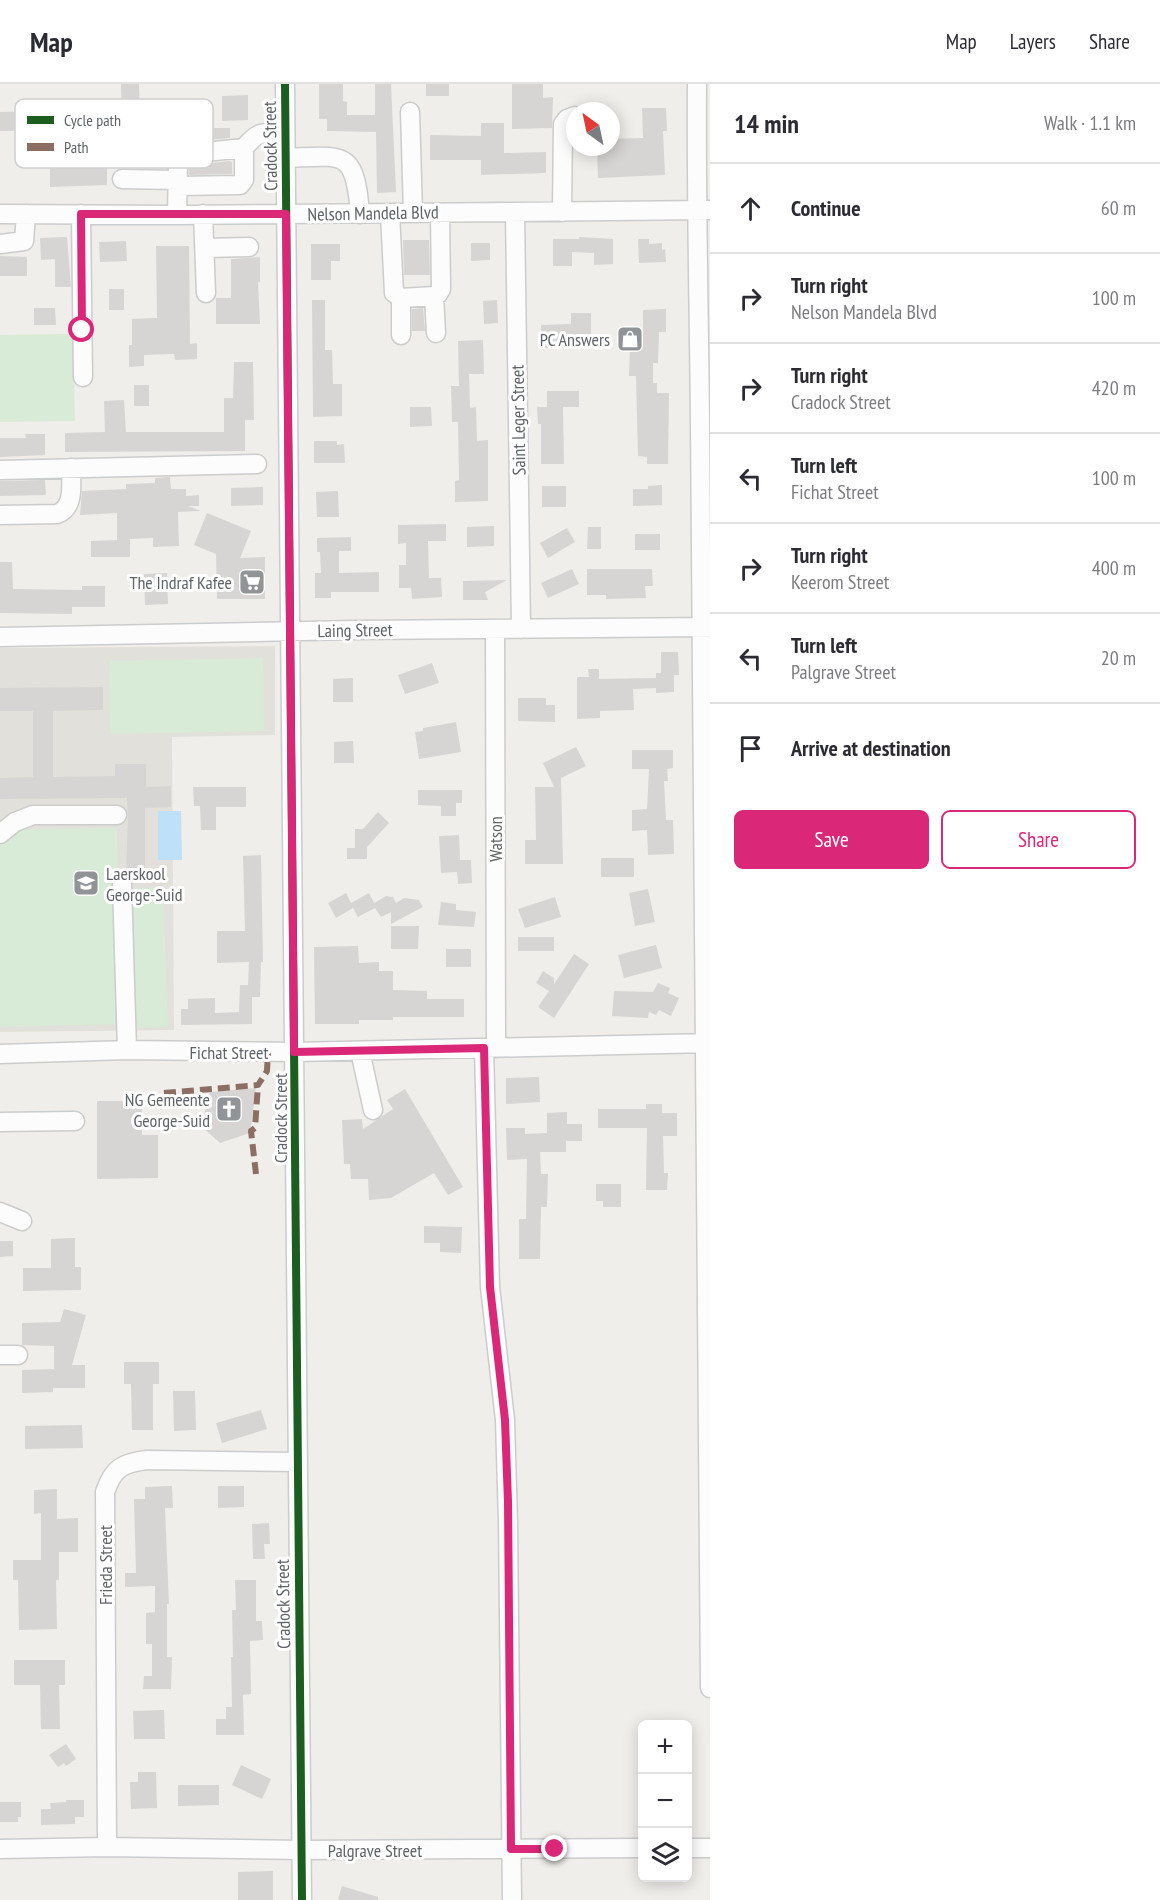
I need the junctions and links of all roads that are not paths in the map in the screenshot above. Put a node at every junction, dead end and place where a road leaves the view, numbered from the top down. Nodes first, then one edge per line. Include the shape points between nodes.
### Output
1 (285, 84) edge
2 (697, 84) edge
3 (410, 112) dead end
4 (566, 120) edge
5 (285, 132) junction
6 (244, 148) junction
7 (213, 151) edge
8 (285, 158) junction
9 (178, 168) edge
10 (122, 179) dead end
11 (177, 183) junction
12 (703, 210) edge
13 (515, 212) junction
14 (562, 212) junction
15 (413, 213) junction
16 (440, 213) junction
17 (0, 214) edge
18 (26, 214) junction
19 (81, 214) junction
20 (203, 214) junction
21 (286, 214) junction
22 (360, 214) junction
23 (390, 214) junction
24 (177, 215) junction
25 (0, 244) edge
26 (205, 248) junction
27 (249, 248) dead end
28 (704, 282) edge
29 (206, 293) dead end
30 (434, 296) junction
31 (400, 298) junction
32 (436, 333) dead end
33 (401, 334) dead end
34 (82, 376) dead end
35 (705, 421) edge
36 (257, 464) dead end
37 (71, 468) junction
38 (0, 470) edge
39 (0, 515) edge
40 (705, 628) edge
41 (495, 629) junction
42 (521, 629) junction
43 (289, 632) junction
44 (0, 637) edge
45 (117, 815) dead end
46 (0, 834) edge
47 (122, 884) dead end
48 (707, 901) edge
49 (707, 1043) edge
50 (490, 1048) junction
51 (127, 1050) junction
52 (360, 1051) junction
53 (294, 1052) junction
54 (0, 1054) edge
55 (373, 1110) dead end
56 (75, 1121) dead end
57 (0, 1122) edge
58 (0, 1212) edge
59 (22, 1221) dead end
60 (297, 1462) junction
61 (710, 1688) edge
62 (107, 1847) junction
63 (638, 1848) edge
64 (692, 1848) edge
65 (710, 1848) edge
66 (0, 1849) edge
67 (511, 1849) junction
68 (301, 1850) junction
69 (302, 1900) edge
70 (512, 1900) edge

1 - 5 street, Cradock Street
2 - 12 street
3 - 15 street
4 - 14 street
5 - 6 street via 259,133
5 - 8 street, Cradock Street
6 - 7 street
6 - 11 street via 244,180 240,185
8 - 21 street, Cradock Street
8 - 22 street via 330,157 349,164 358,185
9 - 11 street
10 - 11 street
11 - 24 street
12 - 14 street, Nelson Mandela Blvd
12 - 28 street
13 - 14 street, Nelson Mandela Blvd
13 - 16 street, Nelson Mandela Blvd
13 - 42 street, Saint Leger Street
15 - 16 street, Nelson Mandela Blvd
15 - 23 street, Nelson Mandela Blvd
16 - 30 street via 441,289
17 - 18 street, Nelson Mandela Blvd
18 - 19 street, Nelson Mandela Blvd
18 - 25 street via 24,241
19 - 24 street, Nelson Mandela Blvd
19 - 34 street
20 - 21 street, Nelson Mandela Blvd
20 - 24 street, Nelson Mandela Blvd
20 - 26 street
21 - 22 street, Nelson Mandela Blvd
21 - 43 street, Cradock Street
22 - 23 street, Nelson Mandela Blvd
23 - 31 street via 394,292
26 - 27 street
26 - 29 street
28 - 35 street
30 - 31 street
30 - 32 street
31 - 33 street
35 - 40 street
36 - 37 street
37 - 38 street
37 - 39 street via 71,497 63,511
40 - 42 street, Laing Street
40 - 48 street
41 - 42 street, Laing Street
41 - 43 street, Laing Street
41 - 50 street, Watson
43 - 44 street, Laing Street
43 - 53 street, Cradock Street
45 - 46 street via 33,815
47 - 51 street
48 - 49 street
49 - 50 street, Fichat Street
49 - 61 street
50 - 52 street, Fichat Street
50 - 67 street, Watson via 490,1287 505,1420
51 - 53 street, Fichat Street
51 - 54 street, Fichat Street
52 - 53 street, Fichat Street
52 - 55 street
53 - 60 street, Cradock Street
56 - 57 street
58 - 59 street
60 - 62 street, Frieda Street via 147,1460 121,1466 110,1477 105,1492
60 - 68 street, Cradock Street
62 - 66 street, Palgrave Street
62 - 68 street, Palgrave Street
63 - 67 street, Palgrave Street
64 - 65 street
67 - 68 street, Palgrave Street
67 - 70 street, Watson
68 - 69 street, Cradock Street

